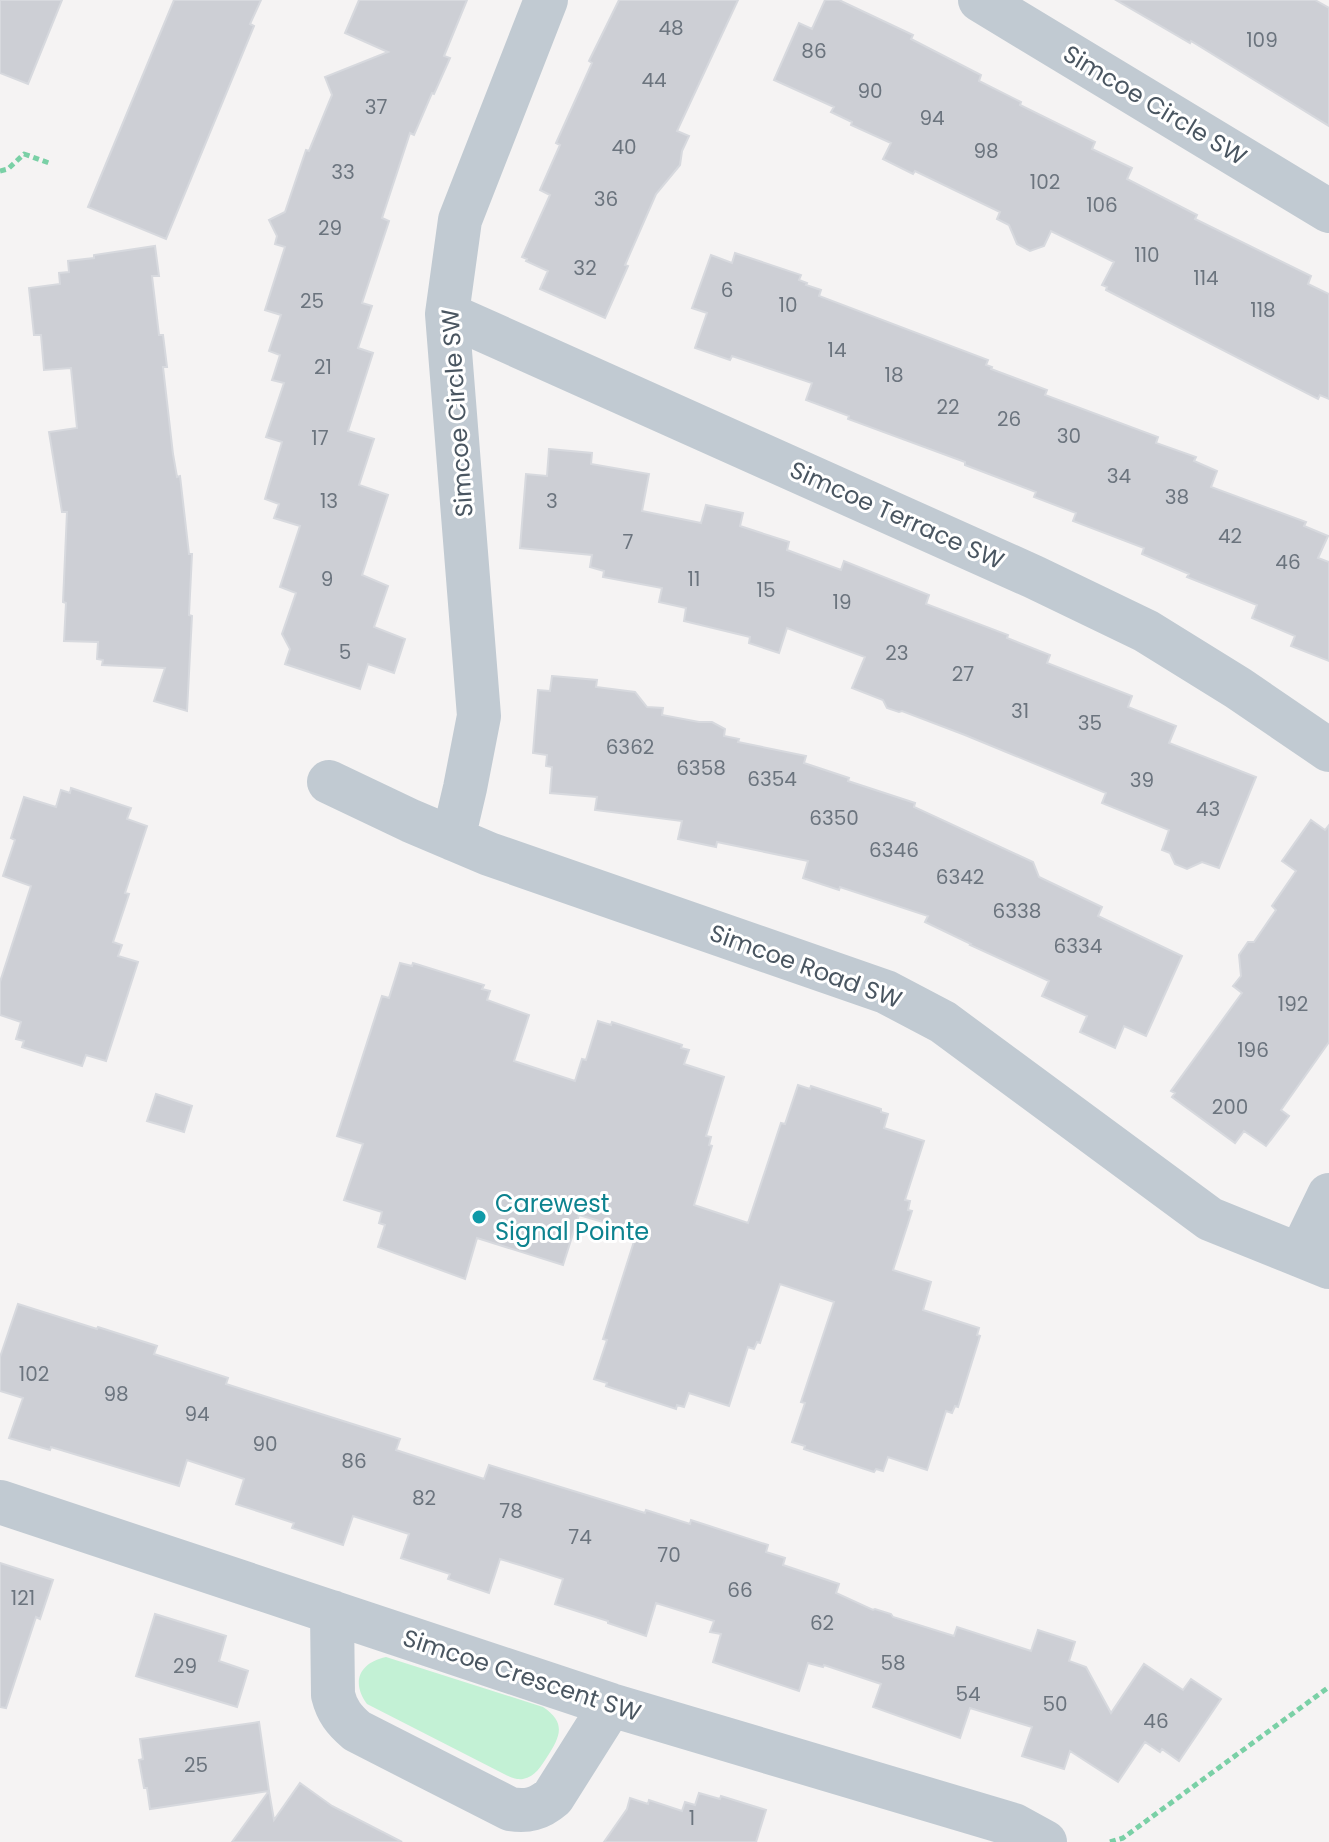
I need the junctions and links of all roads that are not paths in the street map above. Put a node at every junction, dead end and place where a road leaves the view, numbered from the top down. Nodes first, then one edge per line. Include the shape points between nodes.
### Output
1 (546, 0) edge
2 (980, 0) edge
3 (1329, 211) edge
4 (447, 314) junction
5 (1329, 750) edge
6 (329, 782) dead end
7 (453, 839) junction
8 (1329, 1195) edge
9 (1314, 1261) edge
10 (0, 1502) edge
11 (332, 1612) junction
12 (611, 1705) junction
13 (1045, 1842) edge

1 - 4 street, Simcoe Circle SW via 460,220
2 - 3 street, Simcoe Circle SW
4 - 5 street, Simcoe Terrace SW via 1146,631
4 - 7 street, Simcoe Circle SW via 479,716
6 - 7 street, Simcoe Road SW
7 - 9 street, Simcoe Road SW via 886,992 953,1030 1210,1219
8 - 9 street
10 - 11 street, Simcoe Crescent SW
11 - 12 street, Simcoe Crescent SW
11 - 12 street via 333,1695 345,1721 510,1809 535,1809 553,1797
12 - 13 street, Simcoe Crescent SW via 1014,1825

